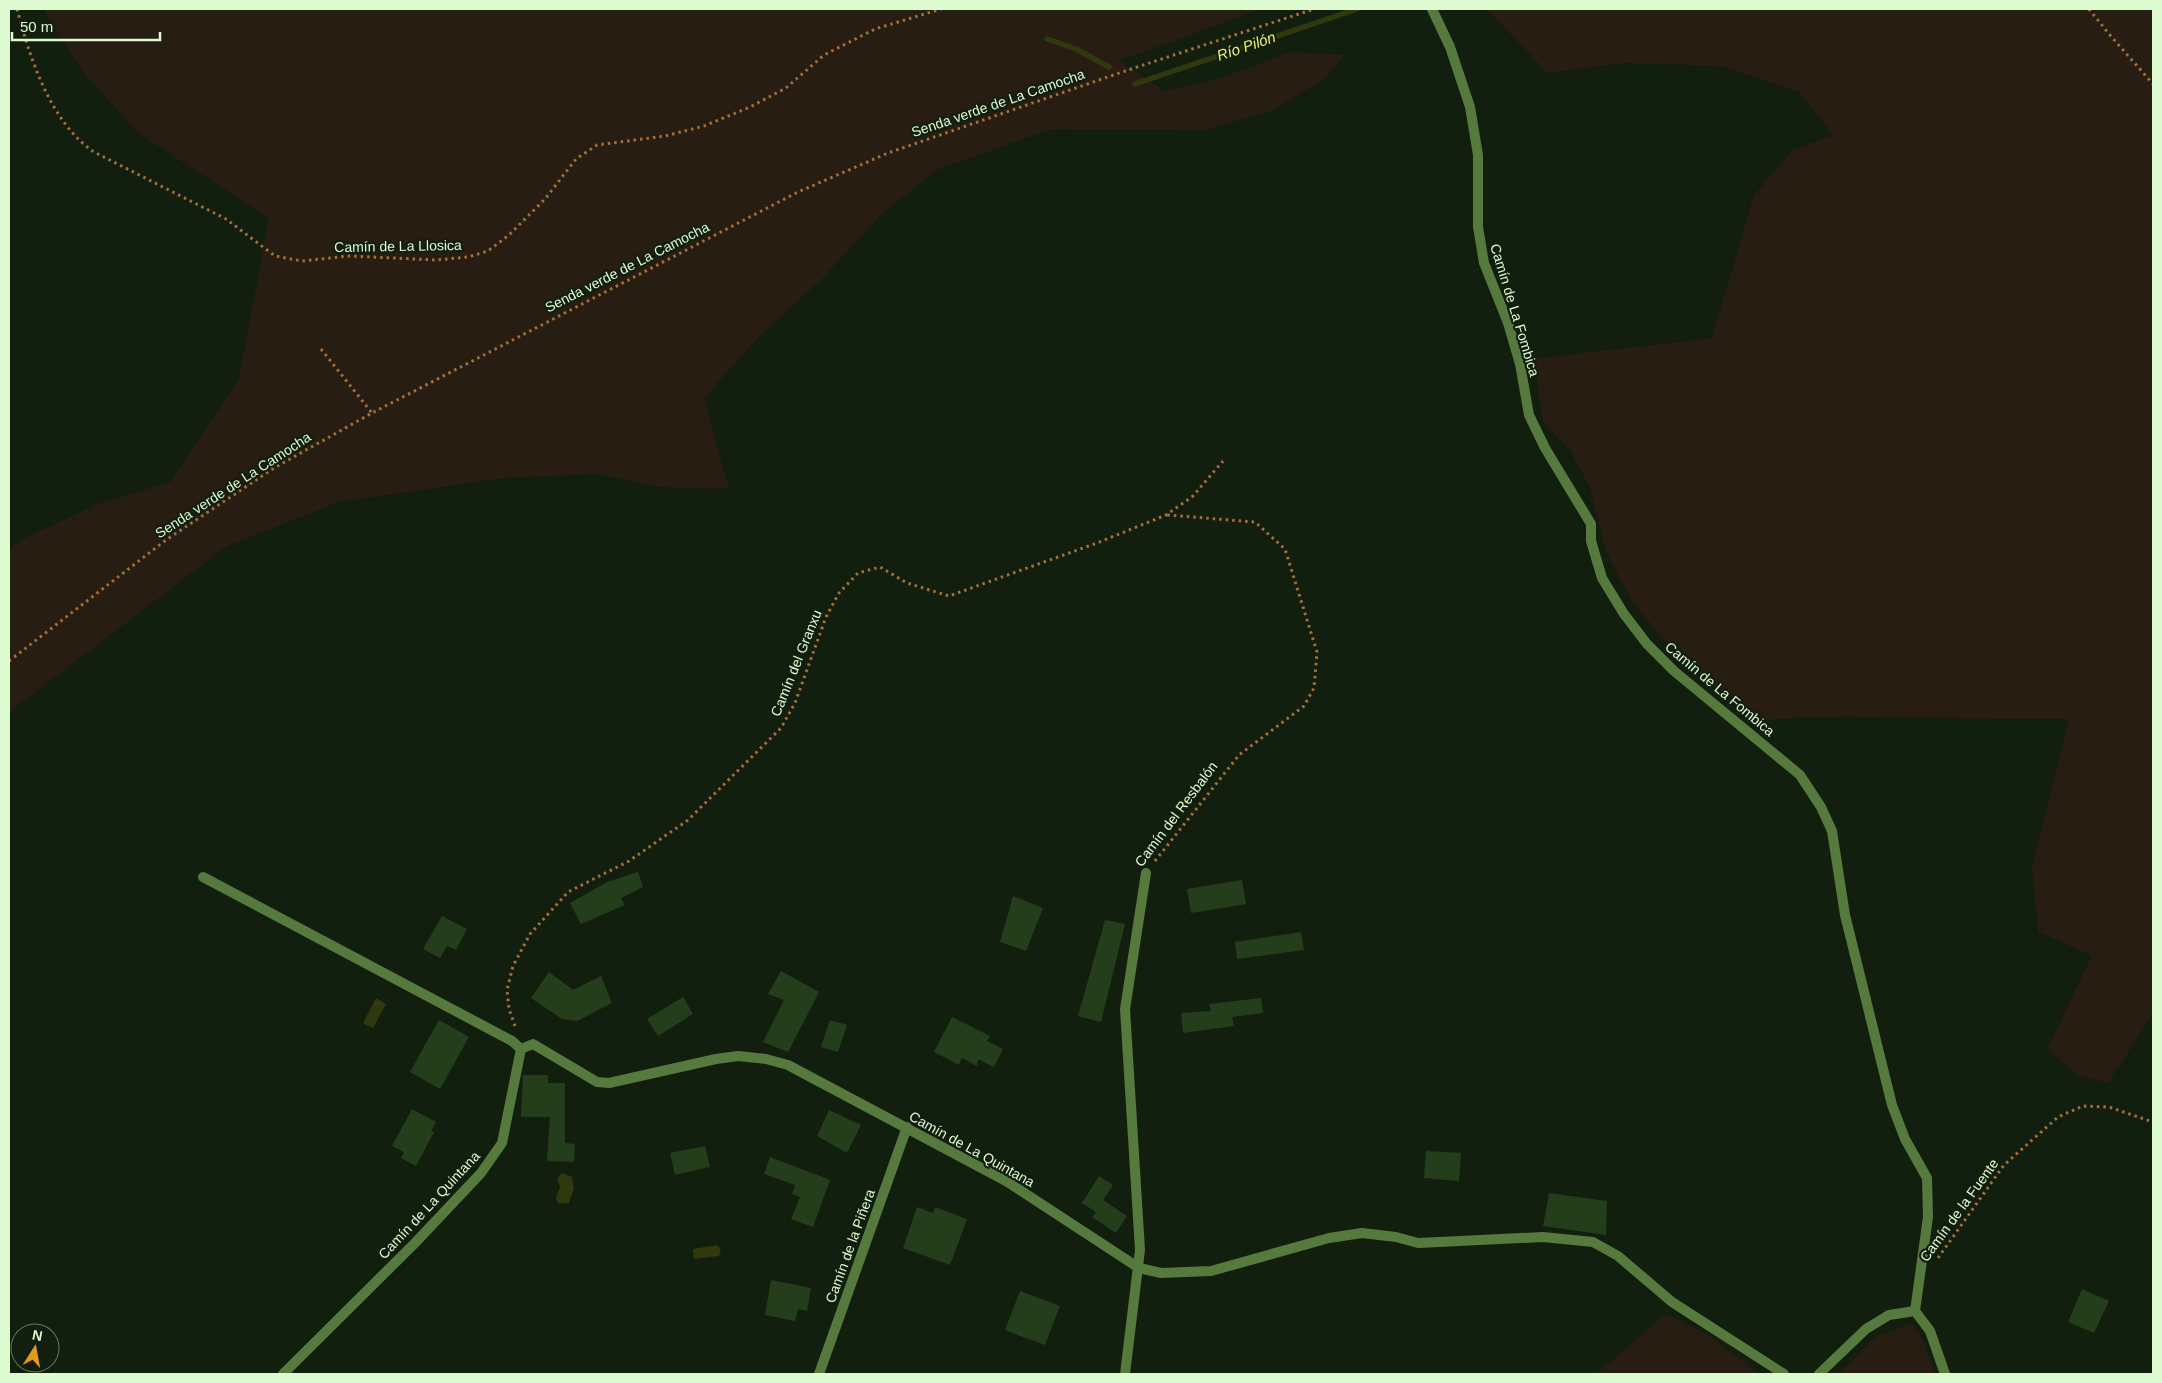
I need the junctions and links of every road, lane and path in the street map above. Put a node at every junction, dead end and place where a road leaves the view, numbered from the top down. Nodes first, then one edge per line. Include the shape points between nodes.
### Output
1 (17, 9) edge
2 (942, 9) edge
3 (1314, 9) edge
4 (1432, 9) edge
5 (2089, 9) edge
6 (2153, 84) edge
7 (320, 348) dead end
8 (372, 413) junction
9 (1223, 461) dead end
10 (1166, 515) junction
11 (9, 660) edge
12 (1146, 873) joint
13 (203, 877) dead end
14 (533, 1044) junction
15 (521, 1049) junction
16 (2153, 1122) edge
17 (907, 1127) junction
18 (1936, 1262) dead end
19 (1139, 1268) junction
20 (1915, 1311) junction
21 (283, 1374) edge
22 (819, 1374) edge
23 (1125, 1374) edge
24 (1784, 1374) edge
25 (1819, 1374) edge
26 (1945, 1374) edge

1 - 2 path, Camín de La Llosica via 26,41 53,105 63,123 94,152 226,219 275,256 302,260 382,256 437,260 488,251 510,235 545,199 576,159 597,145 665,136 704,126 786,88 824,55 875,29
3 - 8 path, Senda verde de La Camocha via 897,150 798,192
4 - 20 street, Camín de La Fombica via 1450,47 1470,107 1478,155 1478,227 1484,263 1508,323 1520,364 1529,415 1591,524 1602,578 1647,644 1674,671 1800,775 1832,830 1845,915 1892,1105 1905,1139 1927,1178 1928,1218
5 - 6 path
7 - 8 path
8 - 11 path, Senda verde de La Camocha via 274,468 166,540
9 - 10 path, Camín del Granxu via 1193,496
10 - 12 path, Camín del Resbalón via 1255,522 1285,549 1317,652 1314,688 1304,706 1239,755
10 - 14 path, Camín del Granxu via 1097,544 949,596 907,583 880,567 858,573 839,592 826,617 795,703 781,728 688,820 629,861 568,892 530,934 513,966 507,990 514,1025
12 - 19 street, Camín del Resbalón via 1125,1009
13 - 15 street via 512,1041
14 - 15 street
14 - 17 street, Camín de La Quintana via 597,1082 609,1084 716,1058 766,1059 788,1066
15 - 21 street, Camín de La Quintana via 502,1143 481,1173
16 - 18 path, Camín de la Fuente via 2109,1107 2083,1106 2058,1117 2004,1165
17 - 19 street, Camín de La Quintana via 1006,1181
17 - 22 street, Camín de la Piñera
19 - 23 street, Camín del Resbalón
19 - 24 street, Camín de La Quintana via 1161,1273 1211,1271 1329,1238 1362,1233 1418,1243 1544,1237 1594,1242 1618,1256 1672,1302
20 - 25 street via 1889,1315 1866,1330
20 - 26 street via 1930,1331

